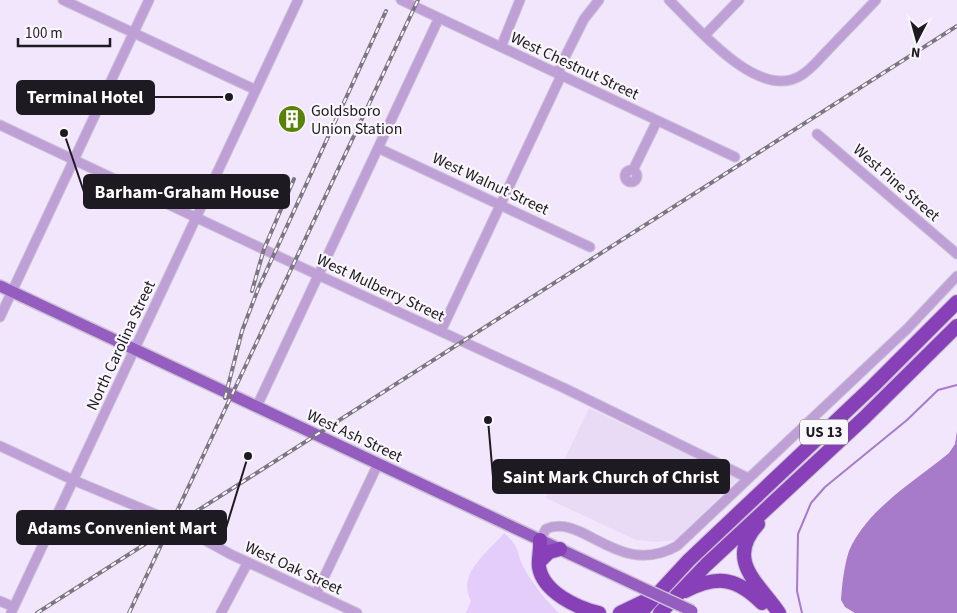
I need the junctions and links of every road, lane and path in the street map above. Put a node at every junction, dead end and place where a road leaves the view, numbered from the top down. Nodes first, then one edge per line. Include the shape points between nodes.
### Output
1 (63, 0) edge
2 (148, 0) edge
3 (298, 0) edge
4 (401, 0) edge
5 (520, 0) edge
6 (599, 0) edge
7 (669, 0) edge
8 (739, 0) edge
9 (876, 0) edge
10 (439, 18) junction
11 (133, 33) junction
12 (705, 35) junction
13 (501, 47) junction
14 (561, 76) junction
15 (256, 90) junction
16 (657, 121) junction
17 (0, 125) edge
18 (818, 134) dead end
19 (378, 148) junction
20 (735, 157) dead end
21 (74, 161) junction
22 (633, 170) dead end
23 (501, 204) junction
24 (196, 218) junction
25 (590, 247) dead end
26 (957, 254) edge
27 (318, 275) junction
28 (957, 276) edge
29 (0, 286) edge
30 (12, 291) junction
31 (957, 302) edge
32 (0, 317) edge
33 (957, 326) edge
34 (441, 331) junction
35 (134, 349) junction
36 (257, 406) junction
37 (0, 446) edge
38 (378, 464) junction
39 (748, 478) junction
40 (73, 480) junction
41 (777, 500) junction
42 (167, 519) dead end
43 (192, 533) dead end
44 (540, 540) junction
45 (560, 549) junction
46 (248, 562) junction
47 (539, 562) junction
48 (316, 594) junction
49 (655, 596) junction
50 (674, 598) junction
51 (0, 600) edge
52 (13, 610) edge
53 (694, 612) edge
54 (221, 613) edge
55 (357, 613) edge
56 (570, 613) edge
57 (599, 613) edge
58 (620, 613) edge
59 (640, 613) edge
60 (660, 613) edge
61 (770, 613) edge
62 (779, 613) edge

1 - 11 street
2 - 11 street
3 - 15 street, North Carolina Street
4 - 10 street, West Chestnut Street
5 - 13 street
6 - 14 street via 559,69
7 - 12 street
8 - 12 street
9 - 12 street via 810,69 786,82 758,77
10 - 13 street, West Chestnut Street
10 - 19 street
11 - 15 street
11 - 21 street
13 - 14 street, West Chestnut Street
14 - 16 street, West Chestnut Street
14 - 23 street
15 - 24 street, North Carolina Street
16 - 20 street, West Chestnut Street
16 - 22 street
17 - 21 street, West Mulberry Street
18 - 26 street, West Pine Street
19 - 23 street, West Walnut Street
19 - 27 street
21 - 24 street, West Mulberry Street
21 - 30 street
23 - 25 street, West Walnut Street
23 - 34 street
24 - 27 street, West Mulberry Street
24 - 35 street, North Carolina Street
27 - 34 street, West Mulberry Street
27 - 36 street
28 - 39 street via 907,329
29 - 30 main road, West Ash Street
30 - 32 street
30 - 35 main road, West Ash Street
31 - 49 highway, US 13
33 - 41 highway, US 13
34 - 39 street, West Mulberry Street
35 - 36 main road, West Ash Street
35 - 40 street, North Carolina Street
36 - 38 main road, West Ash Street
37 - 40 street
38 - 44 main road, West Ash Street
38 - 48 street
39 - 44 street via 684,541 662,554 628,555 559,525 546,529
40 - 42 street
40 - 52 street, North Carolina Street
41 - 50 highway, US 13
41 - 62 highway via 750,535 745,561 752,581
43 - 46 street, West Oak Street
44 - 45 main road, West Ash Street
44 - 47 highway
44 - 56 highway via 532,553 534,573
45 - 47 highway via 549,552
45 - 53 main road, West Ash Street, bridge
46 - 48 street, West Oak Street
46 - 54 street
47 - 57 highway via 544,578 555,591 576,605
48 - 55 street, West Oak Street
49 - 58 highway
49 - 59 highway, US 13
50 - 60 highway, US 13
50 - 61 highway via 701,583 726,581 753,594
51 - 52 street

